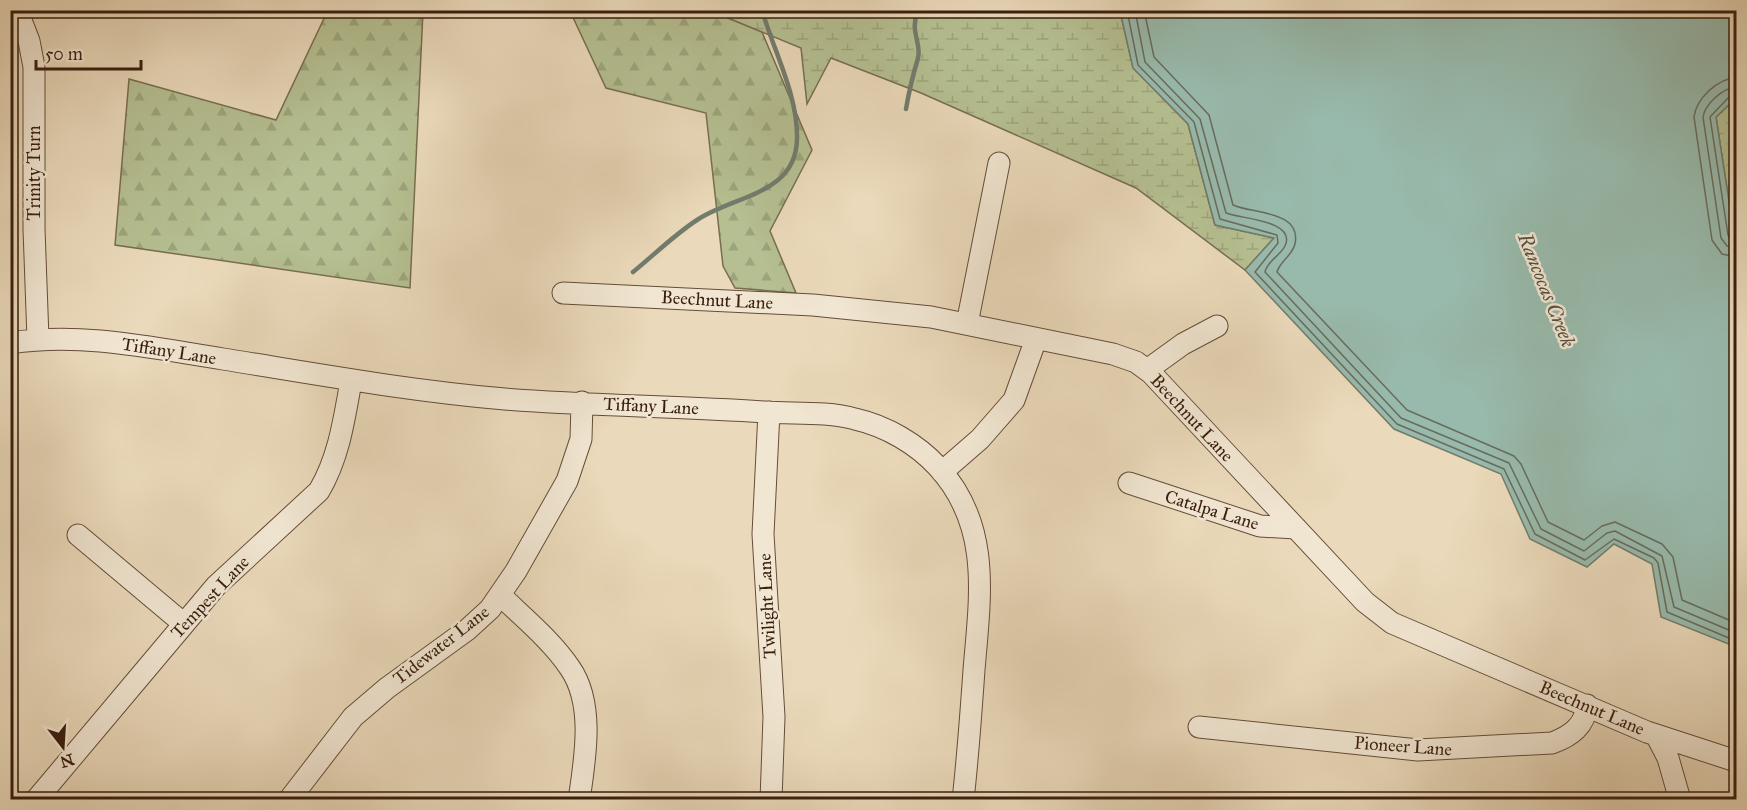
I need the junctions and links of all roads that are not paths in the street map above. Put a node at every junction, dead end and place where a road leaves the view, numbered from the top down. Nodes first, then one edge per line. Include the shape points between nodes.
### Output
1 (17, 10) edge
2 (999, 163) dead end
3 (563, 292) dead end
4 (967, 324) junction
5 (1217, 326) dead end
6 (38, 339) junction
7 (1036, 339) junction
8 (10, 343) edge
9 (1147, 370) junction
10 (351, 381) junction
11 (582, 402) junction
12 (769, 412) junction
13 (942, 472) junction
14 (1129, 483) dead end
15 (1296, 528) junction
16 (78, 535) dead end
17 (500, 595) junction
18 (184, 624) junction
19 (1587, 705) junction
20 (1199, 727) dead end
21 (1656, 735) junction
22 (1737, 760) edge
23 (36, 800) edge
24 (289, 800) edge
25 (579, 800) edge
26 (771, 800) edge
27 (963, 800) edge
28 (1680, 800) edge

1 - 6 street, Trinity Turn via 34,67
2 - 4 street
3 - 4 street, Beechnut Lane via 831,306
4 - 7 street, Beechnut Lane
5 - 9 street
6 - 8 street, Tiffany Lane
6 - 10 street, Tiffany Lane via 156,346
7 - 9 street, Beechnut Lane via 1113,354
7 - 13 street via 1014,400
9 - 15 street, Beechnut Lane
10 - 11 street, Tiffany Lane via 507,399
10 - 18 street, Tempest Lane via 340,442 319,491 216,586
11 - 12 street, Tiffany Lane
11 - 17 street, Tidewater Lane via 581,439 567,482
12 - 13 street, Tiffany Lane via 854,418 878,426 922,451
12 - 26 street, Twilight Lane via 763,516 774,728
13 - 27 street, Tiffany Lane via 966,506 974,527 981,574
14 - 15 street, Catalpa Lane via 1260,526
15 - 19 street, Beechnut Lane via 1365,602 1392,622
16 - 18 street
17 - 24 street, Tidewater Lane via 473,625 353,717
17 - 25 street via 566,663 579,685 585,718
18 - 23 street, Tempest Lane
19 - 20 street, Pioneer Lane via 1581,724 1552,743 1448,751
19 - 21 street, Beechnut Lane
21 - 22 street, Beechnut Lane
21 - 28 street via 1668,758

